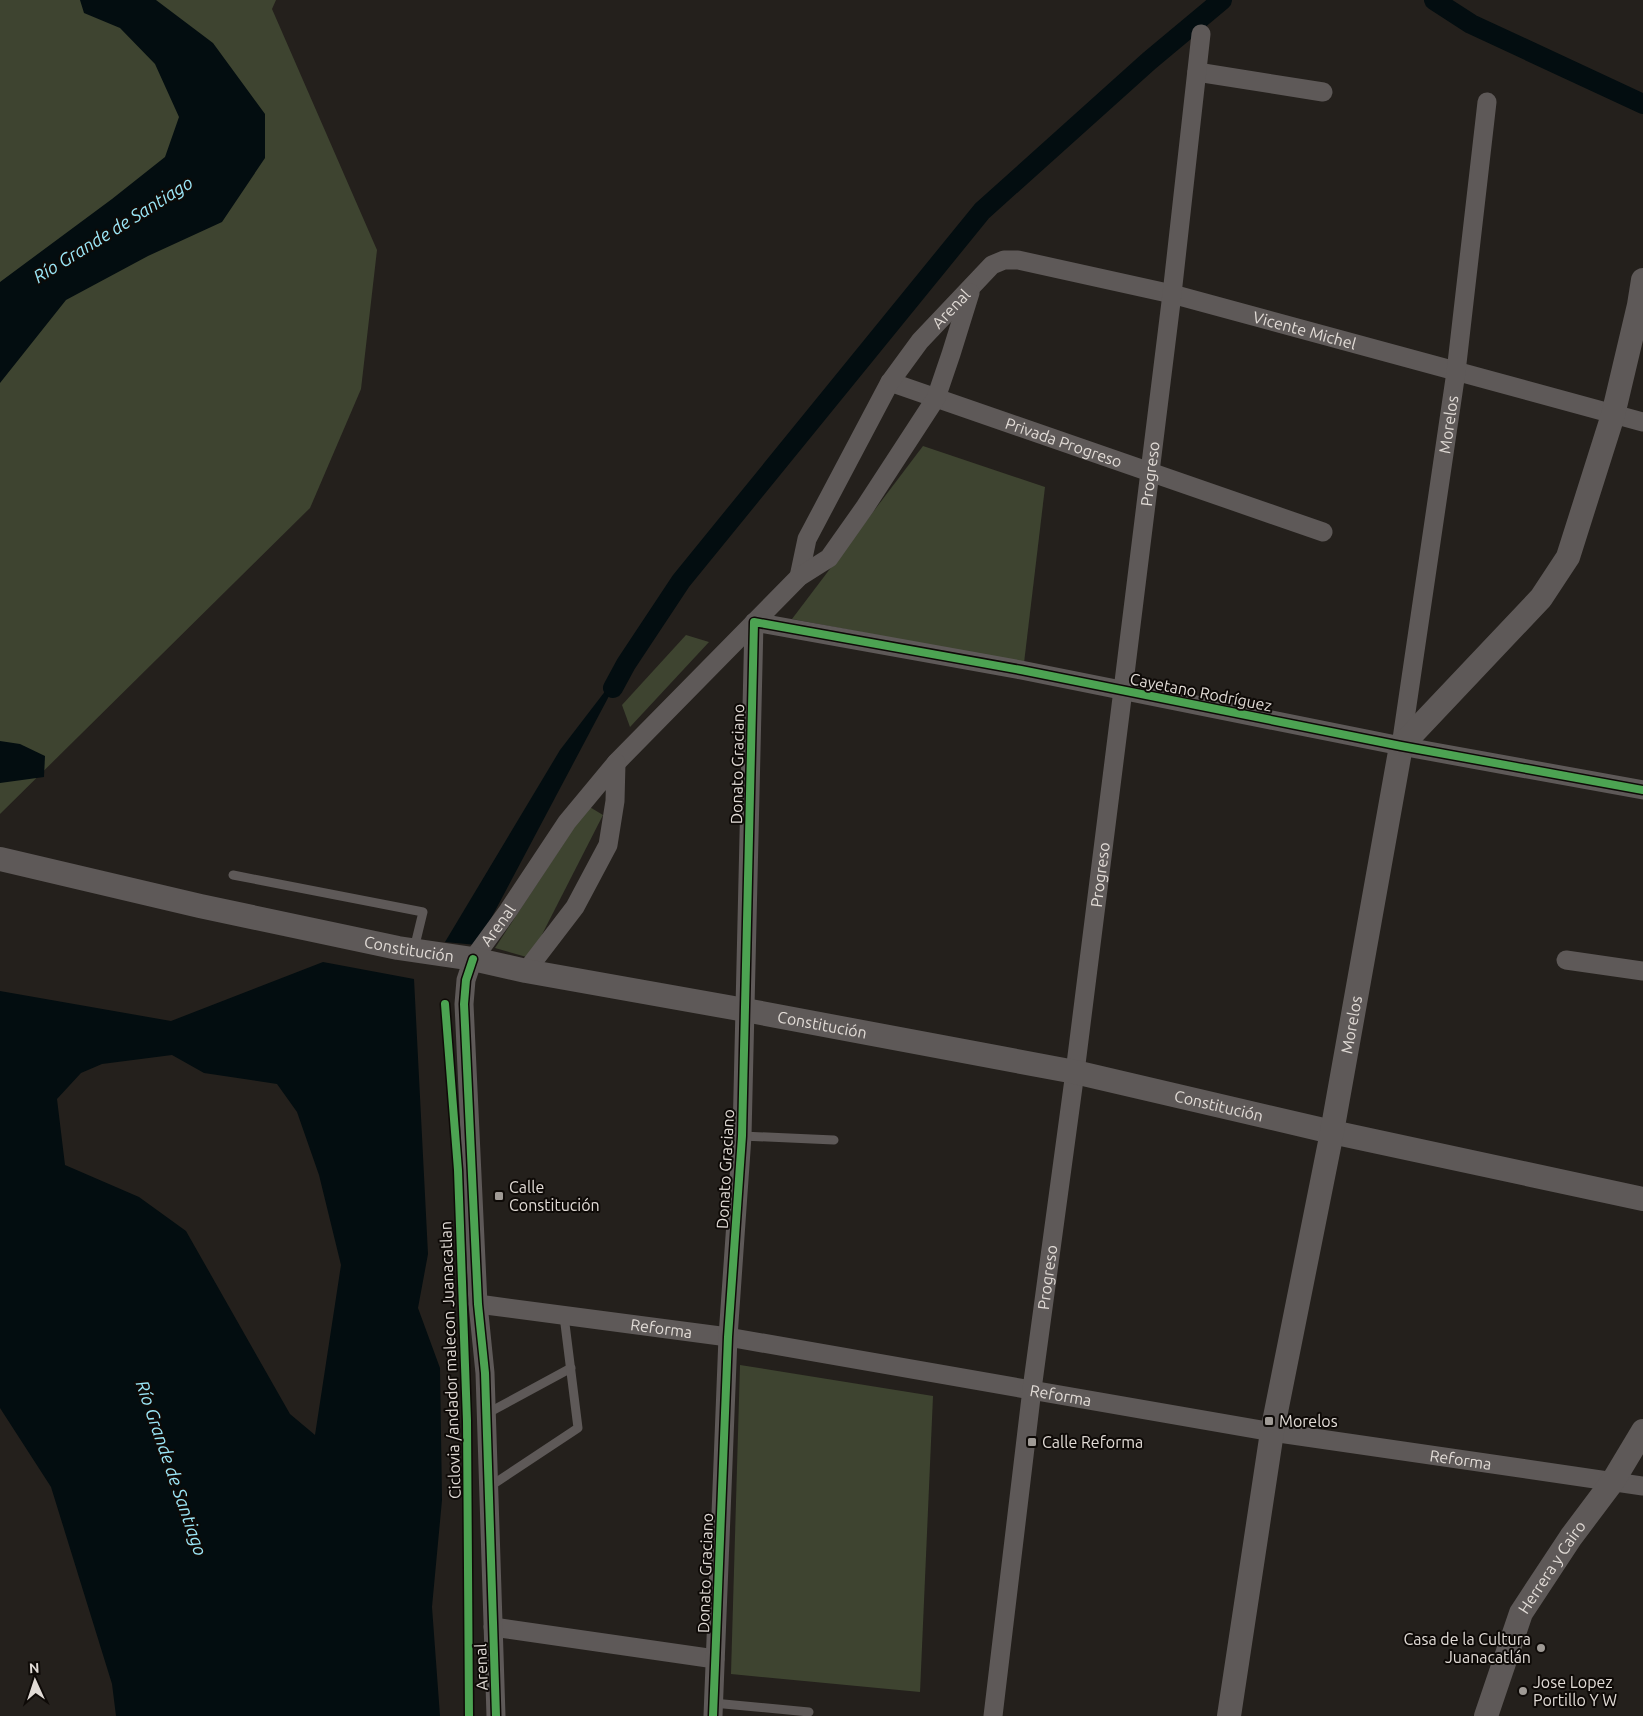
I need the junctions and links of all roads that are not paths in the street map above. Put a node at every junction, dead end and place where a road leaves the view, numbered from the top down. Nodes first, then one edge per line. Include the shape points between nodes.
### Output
1 (1201, 34) dead end
2 (1197, 72) junction
3 (1323, 92) dead end
4 (1487, 102) dead end
5 (972, 287) junction
6 (1172, 294) junction
7 (1642, 297) edge
8 (1456, 372) junction
9 (890, 382) junction
10 (936, 398) junction
11 (1613, 415) junction
12 (1643, 422) edge
13 (1149, 473) junction
14 (1323, 532) dead end
15 (799, 577) junction
16 (754, 622) junction
17 (1123, 690) junction
18 (1401, 746) junction
19 (616, 763) junction
20 (1643, 790) edge
21 (0, 859) edge
22 (233, 875) dead end
23 (414, 950) junction
24 (473, 959) junction
25 (1566, 960) dead end
26 (526, 971) junction
27 (1643, 971) edge
28 (745, 1010) junction
29 (1075, 1072) junction
30 (1332, 1132) junction
31 (742, 1136) junction
32 (834, 1140) dead end
33 (1643, 1199) edge
34 (478, 1304) junction
35 (564, 1316) junction
36 (728, 1337) junction
37 (571, 1368) junction
38 (1032, 1389) junction
39 (486, 1414) junction
40 (1643, 1431) edge
41 (1272, 1432) junction
42 (1612, 1482) junction
43 (1643, 1486) edge
44 (488, 1487) junction
45 (493, 1627) junction
46 (715, 1659) junction
47 (713, 1710) edge
48 (809, 1712) dead end
49 (496, 1716) edge
50 (993, 1716) edge
51 (1229, 1716) edge
52 (1486, 1716) edge

1 - 2 street, Progreso
2 - 3 street
2 - 6 street, Progreso
4 - 8 street, Morelos
5 - 6 street, Vicente Michel via 992,265 1004,260 1018,260
5 - 9 street, Arenal via 920,341
5 - 10 street, Arenal
6 - 8 street, Vicente Michel
6 - 13 street, Progreso
7 - 11 street
8 - 11 street, Vicente Michel
8 - 18 street, Morelos
9 - 10 street, Privada Progreso
9 - 15 street, Arenal via 806,539
10 - 13 street, Privada Progreso
10 - 15 street, Arenal via 829,558
11 - 12 street, Vicente Michel
11 - 18 street via 1568,557 1541,598
13 - 14 street, Privada Progreso
13 - 17 street, Progreso
15 - 16 street, Arenal
16 - 17 street, Cayetano Rodríguez
16 - 19 street, Arenal
16 - 28 street, Donato Graciano
17 - 18 street, Cayetano Rodríguez
17 - 29 street, Progreso
18 - 20 street, Cayetano Rodríguez
18 - 30 street, Morelos
19 - 24 street, Arenal via 567,822
19 - 26 street via 615,801 608,845 575,907
21 - 23 street, Constitución via 200,906
22 - 23 lane via 422,912
23 - 24 street, Constitución
24 - 26 street, Constitución
24 - 34 street, Arenal via 466,980 464,1004
25 - 27 street
26 - 28 street, Constitución
28 - 29 street, Constitución
28 - 31 street, Donato Graciano
29 - 30 street, Constitución
29 - 38 street, Progreso
30 - 33 street, Constitución
30 - 41 street, Morelos
31 - 32 lane
31 - 36 street, Donato Graciano
34 - 35 street, Reforma
34 - 39 street, Arenal
35 - 36 street, Reforma
35 - 37 lane
36 - 38 street, Reforma
36 - 46 street, Donato Graciano
37 - 39 lane
37 - 44 lane via 578,1428
38 - 41 street, Reforma
38 - 50 street, Progreso
39 - 44 street, Arenal
40 - 42 street, Herrera y Cairo
41 - 42 street, Reforma
41 - 51 street, Morelos
42 - 43 street, Reforma
42 - 52 street, Herrera y Cairo via 1521,1613
44 - 45 street, Arenal
45 - 46 street
45 - 49 street, Arenal
46 - 47 street, Donato Graciano
47 - 48 lane

